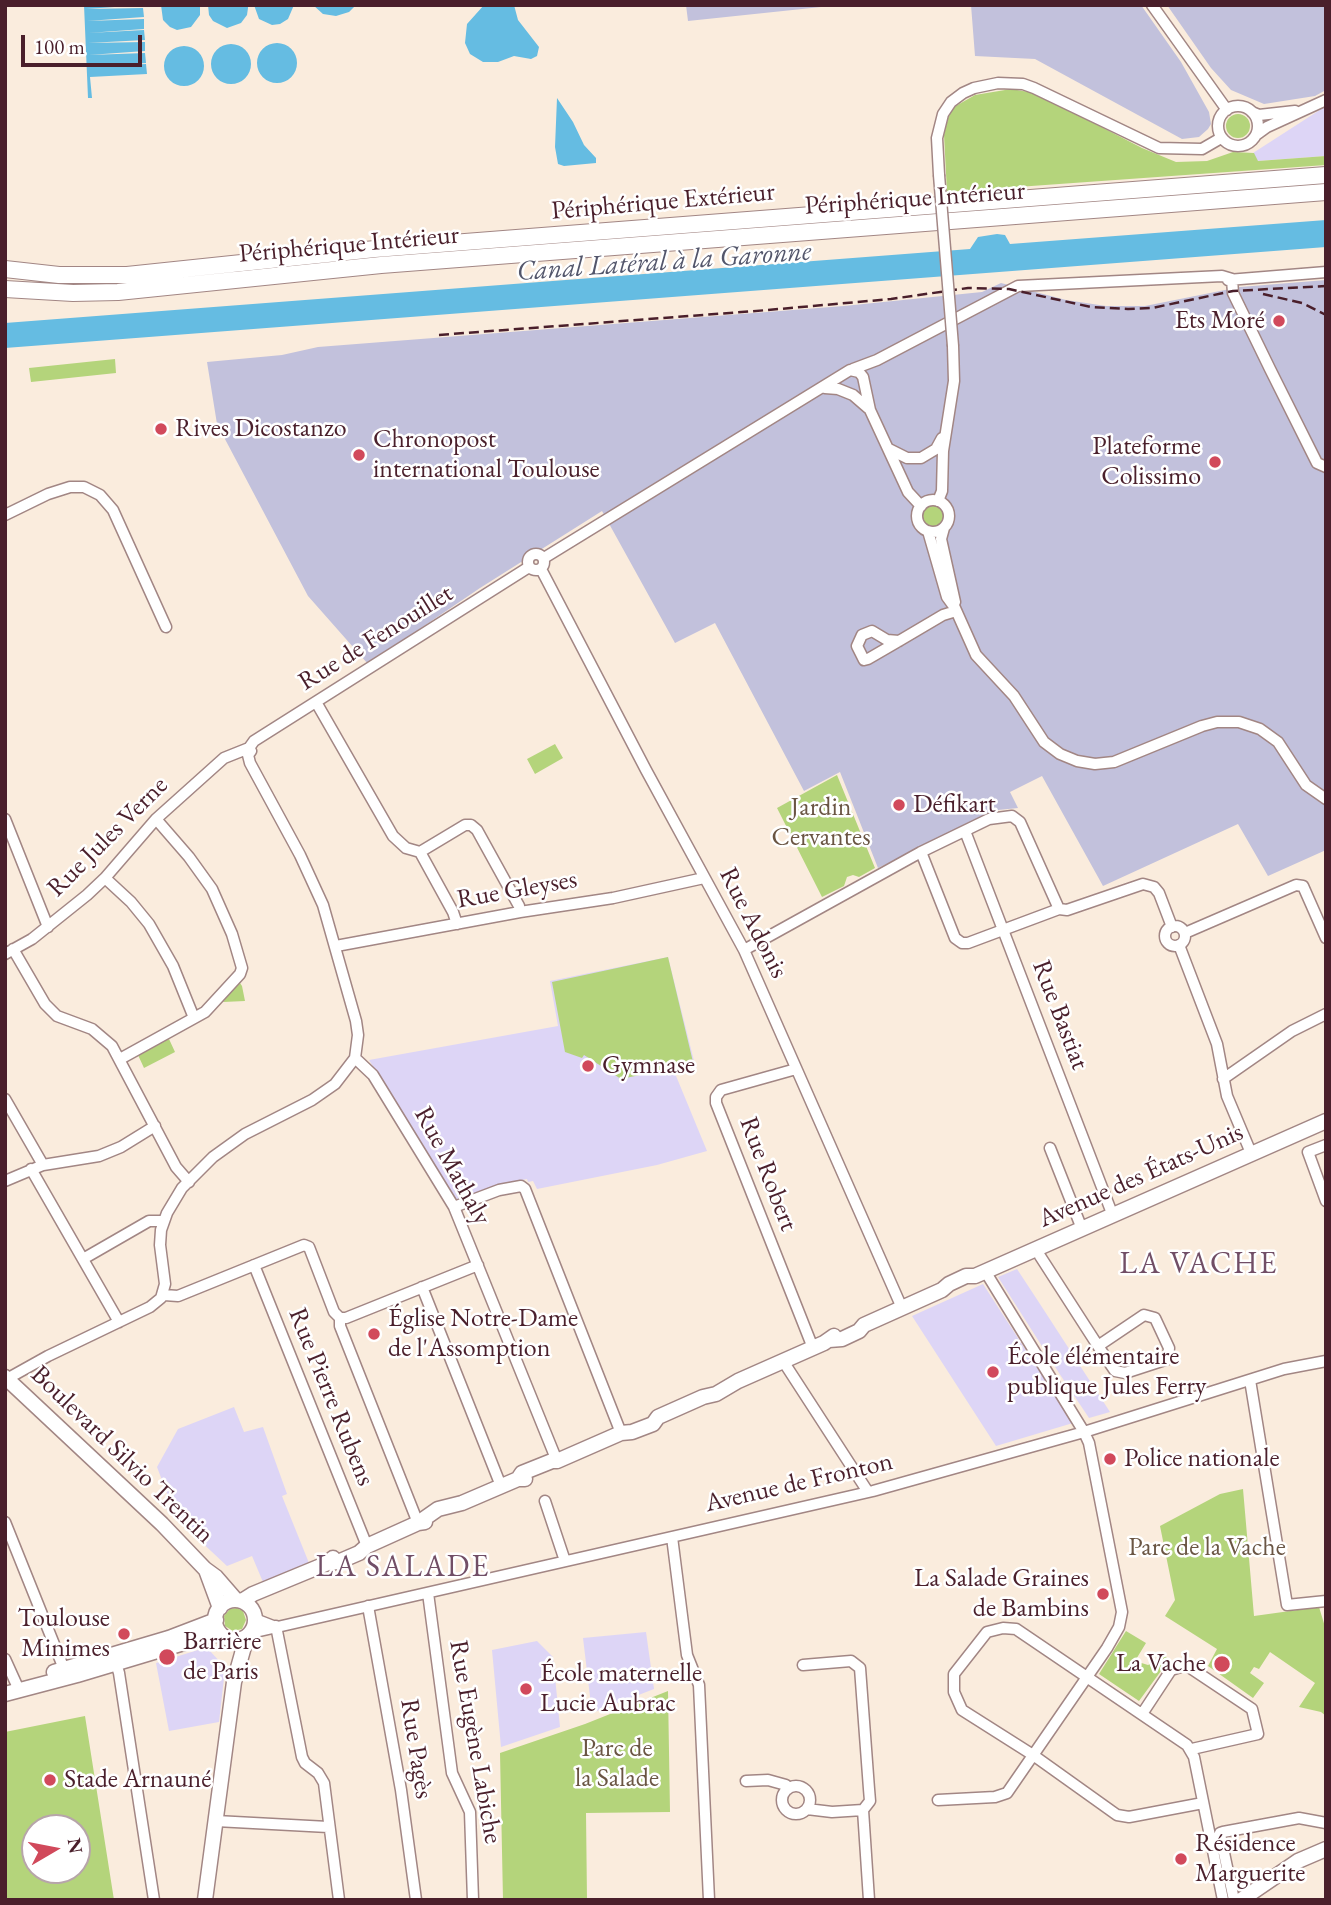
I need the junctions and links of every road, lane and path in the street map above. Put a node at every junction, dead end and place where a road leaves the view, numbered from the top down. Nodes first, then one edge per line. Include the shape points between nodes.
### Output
1 (1152, 5) edge
2 (1326, 100) edge
3 (1227, 110) junction
4 (1305, 110) junction
5 (1252, 113) junction
6 (1256, 135) junction
7 (1221, 138) junction
8 (1326, 175) edge
9 (1326, 192) edge
10 (5, 269) edge
11 (1326, 272) edge
12 (1232, 279) junction
13 (5, 289) edge
14 (877, 360) junction
15 (853, 369) junction
16 (840, 377) junction
17 (864, 382) junction
18 (822, 388) junction
19 (848, 393) junction
20 (870, 410) junction
21 (948, 422) junction
22 (888, 449) junction
23 (1326, 467) edge
24 (938, 501) junction
25 (921, 506) junction
26 (5, 515) edge
27 (944, 528) junction
28 (928, 531) junction
29 (542, 563) junction
30 (956, 609) junction
31 (166, 627) dead end
32 (899, 641) dead end
33 (316, 702) junction
34 (247, 751) junction
35 (1326, 799) edge
36 (156, 819) junction
37 (5, 821) edge
38 (965, 831) junction
39 (420, 852) junction
40 (921, 852) junction
41 (105, 878) junction
42 (704, 878) junction
43 (1059, 909) junction
44 (520, 912) junction
45 (457, 924) junction
46 (48, 927) junction
47 (1172, 927) junction
48 (1003, 930) junction
49 (1185, 933) junction
50 (1326, 938) edge
51 (1179, 945) junction
52 (337, 946) junction
53 (744, 950) junction
54 (9, 951) edge
55 (1326, 1014) edge
56 (194, 1018) junction
57 (355, 1058) junction
58 (120, 1059) junction
59 (796, 1069) junction
60 (1223, 1079) junction
61 (5, 1099) edge
62 (1326, 1121) edge
63 (155, 1126) junction
64 (1326, 1145) edge
65 (1050, 1148) dead end
66 (1251, 1153) junction
67 (43, 1165) junction
68 (31, 1169) junction
69 (5, 1181) edge
70 (188, 1182) junction
71 (1326, 1201) edge
72 (454, 1207) junction
73 (1113, 1216) junction
74 (164, 1221) junction
75 (1082, 1229) junction
76 (1037, 1249) junction
77 (83, 1259) junction
78 (254, 1265) junction
79 (478, 1265) junction
80 (980, 1273) junction
81 (422, 1287) junction
82 (163, 1295) junction
83 (902, 1308) junction
84 (340, 1318) junction
85 (119, 1322) junction
86 (1098, 1346) junction
87 (813, 1348) junction
88 (783, 1361) junction
89 (1326, 1361) edge
90 (6, 1378) edge
91 (1250, 1380) junction
92 (1084, 1432) junction
93 (621, 1433) junction
94 (556, 1461) junction
95 (501, 1486) junction
96 (868, 1492) junction
97 (545, 1501) dead end
98 (5, 1522) edge
99 (418, 1523) junction
100 (671, 1537) junction
101 (367, 1546) junction
102 (565, 1561) junction
103 (205, 1569) junction
104 (428, 1592) junction
105 (1326, 1601) edge
106 (368, 1606) junction
107 (247, 1617) junction
108 (221, 1625) junction
109 (276, 1626) junction
110 (5, 1659) edge
111 (115, 1659) junction
112 (803, 1665) dead end
113 (64, 1669) junction
114 (1087, 1676) junction
115 (234, 1682) junction
116 (11, 1688) edge
117 (1142, 1714) junction
118 (1192, 1749) junction
119 (1033, 1755) junction
120 (746, 1781) dead end
121 (788, 1789) junction
122 (937, 1800) dead end
123 (1203, 1803) junction
124 (807, 1809) junction
125 (863, 1810) junction
126 (1206, 1816) junction
127 (216, 1821) junction
128 (1326, 1823) edge
129 (328, 1827) junction
130 (1220, 1833) junction
131 (1326, 1849) edge
132 (1213, 1852) junction
133 (1326, 1856) edge
134 (154, 1900) edge
135 (205, 1900) edge
136 (339, 1900) edge
137 (416, 1900) edge
138 (473, 1900) edge
139 (709, 1900) edge
140 (869, 1900) edge
141 (1223, 1900) edge
142 (1234, 1900) edge
143 (1241, 1900) edge
144 (1249, 1900) edge

1 - 3 street
2 - 4 street
3 - 5 street via 1237,106
3 - 7 street via 1218,122
4 - 5 street
4 - 6 street
5 - 6 street
6 - 7 street via 1240,146
7 - 21 street, bridge via 1202,149 1159,148 1023,85 998,83 974,88 951,102 937,138 953,346
8 - 10 highway, Périphérique Extérieur via 375,249 127,275
9 - 13 highway, Périphérique Intérieur via 393,264 118,292
11 - 12 street
12 - 14 street via 1029,283 1009,289
12 - 23 street via 1233,293 1317,463
14 - 15 street
14 - 17 street
15 - 16 street
15 - 17 street
16 - 18 street
16 - 19 street via 839,383
17 - 19 street via 861,391
17 - 20 street
18 - 19 street
18 - 29 street
19 - 20 street
20 - 22 street
21 - 22 street via 930,454 907,457
21 - 24 street
22 - 25 street via 908,492
24 - 25 street
24 - 27 street via 948,512
25 - 28 street via 917,519
26 - 31 street via 70,487 84,487 100,495 117,517
27 - 28 street
27 - 30 street via 941,540
28 - 30 street via 947,597
29 - 33 street, Rue de Fenouillet
29 - 42 street, Rue Adonis
30 - 32 street
30 - 35 street via 976,655 1014,696 1044,742 1060,754 1095,764 1114,762 1202,726 1239,722 1278,741 1307,785
33 - 34 street, Rue de Fenouillet via 254,741
33 - 39 street via 393,836 406,848
34 - 36 street, Rue Jules Verne via 231,754 216,765
34 - 52 street via 314,883
36 - 41 street, Rue Jules Verne
36 - 56 street via 212,889 240,957 240,974 211,1007
37 - 46 street
38 - 40 street
38 - 43 street via 989,819 1012,816 1020,822
38 - 48 street, Rue Bastiat
39 - 44 street via 471,825
39 - 45 street
40 - 48 street via 955,938 968,943
40 - 53 street
41 - 46 street, Rue Jules Verne
41 - 56 street via 149,924 173,966
42 - 44 street, Rue Gleyses
42 - 53 street, Rue Adonis
43 - 47 street via 1067,911 1143,884 1159,893
43 - 48 street
44 - 45 street, Rue Gleyses
45 - 52 street, Rue Gleyses
46 - 54 street, Rue Jules Verne
47 - 49 street
47 - 51 street via 1166,939 1172,946
48 - 73 street, Rue Bastiat
49 - 50 street via 1296,885 1303,886
49 - 51 street
51 - 60 street via 1217,1044
52 - 57 street via 356,1021
53 - 59 street, Rue Adonis
54 - 58 street via 45,1004 66,1021 102,1035
55 - 60 street via 1292,1031
56 - 58 street
57 - 70 street via 335,1084 245,1134
57 - 72 street, Rue Mathaly via 373,1075
58 - 63 street
59 - 83 street, Rue Adonis
59 - 87 street, Rue Robert via 721,1090 716,1103
60 - 66 street
61 - 67 street
62 - 66 main road, Avenue des États-Unis
63 - 67 street via 99,1156
63 - 70 street
64 - 71 street via 1308,1152
65 - 75 street
66 - 73 main road, Avenue des États-Unis
67 - 68 street
68 - 69 street
68 - 77 street
70 - 74 street
72 - 79 street, Rue Mathaly
72 - 93 street via 499,1190 525,1189
73 - 75 main road, Avenue des États-Unis
74 - 77 street via 149,1222
74 - 82 street via 160,1238
75 - 76 main road, Avenue des États-Unis
76 - 80 main road, Avenue des États-Unis
76 - 86 street
77 - 85 street
78 - 82 street via 178,1296
78 - 84 street via 309,1247
78 - 101 street, Rue Pierre Rubens
79 - 81 street
79 - 94 street, Rue Mathaly
80 - 83 main road, Avenue des États-Unis via 969,1282
80 - 92 street
81 - 84 street
81 - 95 street
82 - 85 street
83 - 87 main road, Avenue des États-Unis via 842,1339
84 - 99 street
85 - 90 street
86 - 86 street via 1144,1315 1155,1318 1170,1348 1168,1359 1125,1373 1115,1371
87 - 88 main road, Avenue des États-Unis
88 - 93 main road, Avenue des États-Unis via 657,1417 653,1423
88 - 96 street
89 - 91 street, Avenue de Fronton
90 - 103 main road, Boulevard Silvio Trentin
91 - 92 street, Avenue de Fronton
91 - 105 street via 1287,1605
92 - 96 street, Avenue de Fronton
92 - 114 street via 1122,1612 1119,1627
93 - 94 main road, Avenue des États-Unis
94 - 95 main road, Avenue des États-Unis via 554,1466
95 - 99 main road, Avenue des États-Unis via 441,1517
96 - 100 street, Avenue de Fronton
97 - 102 street
98 - 113 street
99 - 101 main road, Avenue des États-Unis
100 - 102 street, Avenue de Fronton
100 - 139 street via 687,1655 699,1685
101 - 107 main road, Avenue des États-Unis via 253,1594
102 - 104 street, Avenue de Fronton
103 - 107 main road, Boulevard Silvio Trentin
103 - 108 main road, Boulevard Silvio Trentin
104 - 106 street, Avenue de Fronton
104 - 138 street, Rue Eugène Labiche via 450,1761 470,1812
106 - 109 street, Avenue de Fronton
106 - 137 street, Rue Pagès
107 - 108 main road via 237,1640
107 - 108 main road, Avenue des États-Unis via 227,1602
107 - 109 street, Avenue de Fronton
107 - 115 main road
108 - 111 main road
108 - 115 main road, Boulevard Silvio Trentin
109 - 129 street via 302,1757 324,1783
110 - 116 street
111 - 113 main road
111 - 116 main road
111 - 134 street
112 - 125 street via 851,1661 860,1668 870,1801
113 - 116 main road
114 - 117 street
114 - 119 street
114 - 119 street via 1016,1629 1003,1628 987,1632 954,1674 954,1692 962,1710
115 - 127 main road
117 - 118 street
117 - 118 street via 1171,1670 1186,1665 1252,1709 1258,1734
118 - 123 street
119 - 122 street via 1004,1795
119 - 123 street via 1123,1817
120 - 121 street via 768,1780
121 - 124 street via 806,1791
121 - 124 street via 783,1797 786,1810 797,1814
123 - 126 street
124 - 125 street
125 - 140 street
126 - 130 street
126 - 132 street
127 - 129 street
127 - 135 main road
128 - 130 street via 1299,1818
129 - 136 street
130 - 132 street
130 - 142 street
131 - 143 main road via 1298,1860
132 - 141 street
133 - 144 main road

